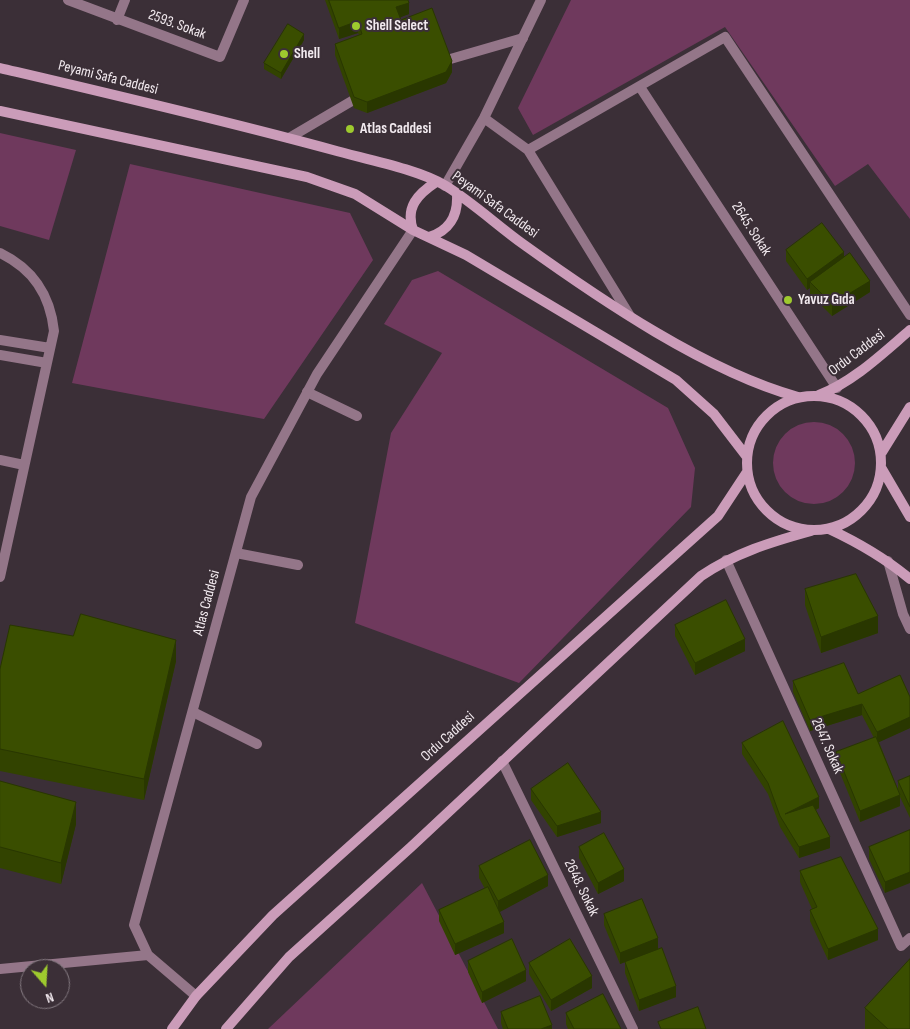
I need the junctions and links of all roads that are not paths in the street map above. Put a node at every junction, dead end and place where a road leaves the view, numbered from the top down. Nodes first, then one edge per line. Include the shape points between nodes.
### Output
1 (68, 0) edge
2 (125, 0) edge
3 (244, 0) edge
4 (541, 0) edge
5 (117, 20) junction
6 (523, 38) junction
7 (0, 68) edge
8 (427, 68) edge
9 (640, 87) junction
10 (374, 90) edge
11 (0, 111) edge
12 (484, 118) junction
13 (289, 138) junction
14 (528, 150) junction
15 (441, 184) junction
16 (456, 195) junction
17 (413, 230) junction
18 (429, 237) junction
19 (0, 253) edge
20 (910, 315) edge
21 (630, 316) junction
22 (910, 330) edge
23 (0, 340) edge
24 (50, 348) junction
25 (0, 354) edge
26 (47, 363) junction
27 (836, 388) junction
28 (307, 392) junction
29 (819, 395) junction
30 (798, 397) junction
31 (910, 407) edge
32 (357, 416) dead end
33 (882, 452) junction
34 (747, 457) junction
35 (0, 460) edge
36 (24, 466) junction
37 (882, 469) junction
38 (747, 472) junction
39 (910, 517) edge
40 (829, 529) junction
41 (811, 531) junction
42 (236, 553) junction
43 (726, 560) junction
44 (888, 561) junction
45 (298, 565) dead end
46 (0, 576) edge
47 (910, 579) edge
48 (910, 629) edge
49 (193, 712) junction
50 (257, 744) dead end
51 (502, 761) junction
52 (910, 938) edge
53 (148, 955) junction
54 (0, 969) edge
55 (196, 996) junction
56 (172, 1029) edge
57 (226, 1029) edge
58 (633, 1029) edge

1 - 5 street, 2593. Sokak
2 - 5 street
3 - 5 street, 2593. Sokak via 220,57
4 - 6 street
6 - 8 street via 453,57
6 - 12 street
7 - 13 main road, Peyami Safa Caddesi
9 - 14 street
9 - 20 street via 725,38
9 - 27 street, 2645. Sokak
10 - 13 street
11 - 17 main road via 307,177 355,194
12 - 14 street
12 - 15 street
13 - 15 main road, Peyami Safa Caddesi
14 - 21 street
15 - 16 main road, Peyami Safa Caddesi
15 - 17 main road via 422,191 414,202 410,212
16 - 18 main road via 456,211 450,225
16 - 21 main road, Peyami Safa Caddesi via 523,245
17 - 18 main road
17 - 28 street, Atlas Caddesi
18 - 34 main road via 466,255 676,380 714,414
19 - 24 street via 28,270 47,298 54,331
21 - 30 main road, Peyami Safa Caddesi via 708,360 776,391
22 - 27 main road, Ordu Caddesi
23 - 24 street
24 - 26 street
25 - 26 street
26 - 36 street
27 - 29 main road, Ordu Caddesi
28 - 32 street
28 - 42 street, Atlas Caddesi via 251,497
29 - 30 main road
29 - 33 main road via 841,400 860,413 874,431
30 - 34 main road via 779,405 763,419 752,437
31 - 33 main road
33 - 37 main road
34 - 38 main road
35 - 36 street
36 - 46 street
37 - 39 main road
37 - 40 main road via 877,490 866,508 849,522
38 - 41 main road via 754,494 768,513 788,526
38 - 55 main road, Ordu Caddesi via 718,516 273,915
40 - 41 main road
40 - 44 main road
41 - 43 main road via 755,547
42 - 45 street
42 - 49 street, Atlas Caddesi
43 - 51 main road via 701,576
43 - 52 street, 2647. Sokak via 901,946
44 - 47 main road
44 - 48 street
49 - 50 street
49 - 53 street, Atlas Caddesi via 134,925
51 - 57 main road via 289,957
51 - 58 street, 2648. Sokak
53 - 54 street
53 - 55 street, Atlas Caddesi
55 - 56 main road, Ordu Caddesi

